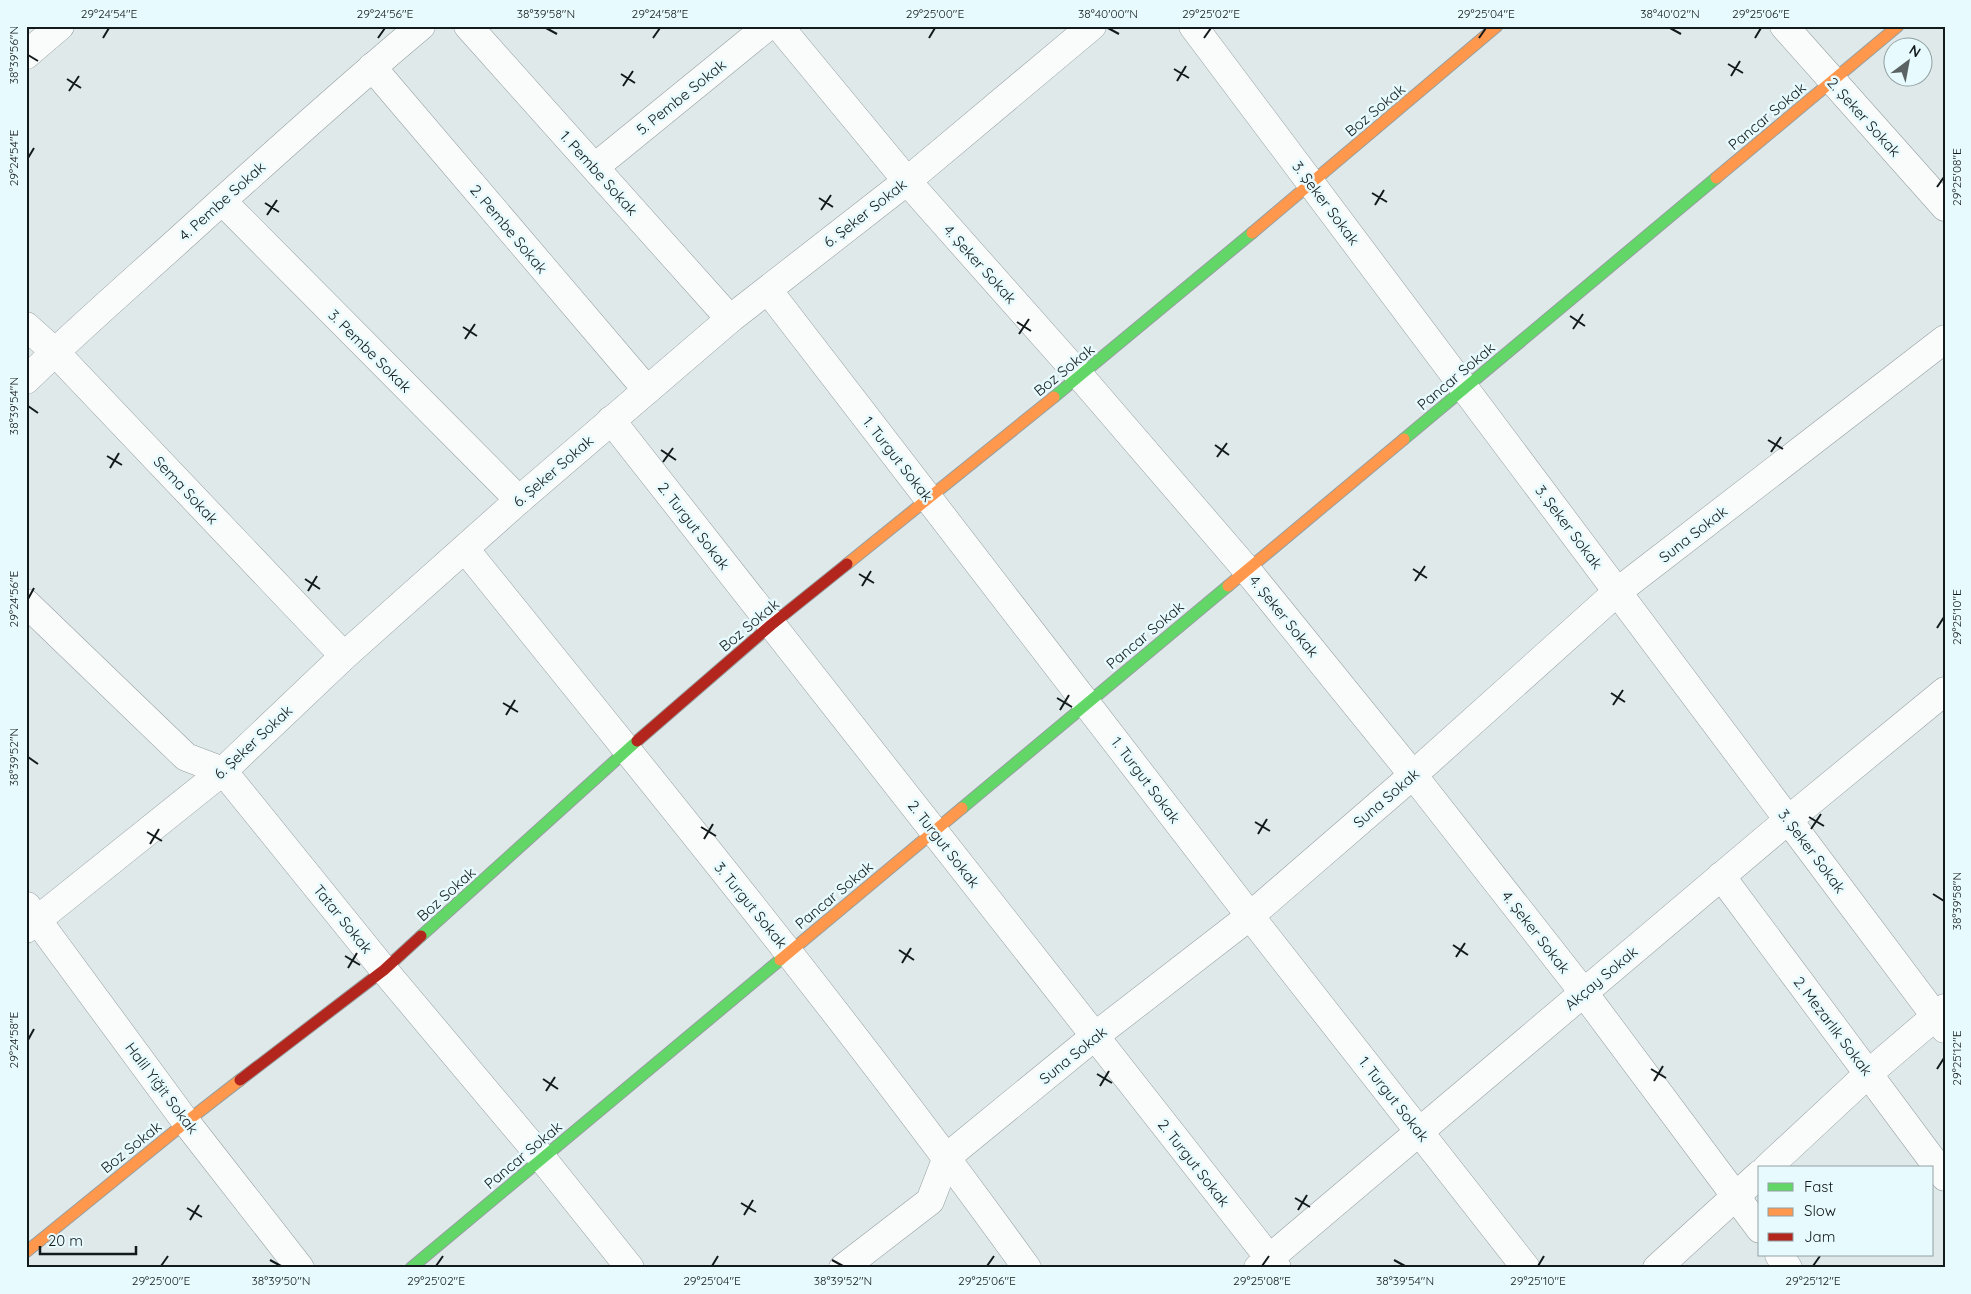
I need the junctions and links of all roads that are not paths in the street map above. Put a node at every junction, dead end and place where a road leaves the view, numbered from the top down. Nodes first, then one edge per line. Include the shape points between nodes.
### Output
1 (60, 26) edge
2 (421, 26) edge
3 (468, 26) edge
4 (768, 26) edge
5 (779, 26) edge
6 (1092, 26) edge
7 (1193, 26) edge
8 (1497, 26) edge
9 (1784, 26) edge
10 (1898, 26) edge
11 (26, 55) edge
12 (372, 67) junction
13 (1832, 82) junction
14 (595, 167) junction
15 (906, 181) junction
16 (1311, 184) junction
17 (222, 201) junction
18 (1945, 207) edge
19 (768, 290) junction
20 (730, 319) junction
21 (26, 326) edge
22 (1945, 339) edge
23 (55, 352) junction
24 (1080, 376) junction
25 (26, 380) edge
26 (1464, 388) junction
27 (647, 390) junction
28 (611, 420) junction
29 (930, 499) junction
30 (519, 500) junction
31 (465, 549) junction
32 (1247, 570) junction
33 (1618, 592) junction
34 (26, 603) edge
35 (771, 625) junction
36 (344, 656) junction
37 (1945, 691) edge
38 (1087, 703) junction
39 (627, 750) junction
40 (223, 771) junction
41 (1413, 775) junction
42 (1788, 820) junction
43 (934, 831) junction
44 (1721, 876) junction
45 (1250, 916) junction
46 (30, 918) edge
47 (789, 952) junction
48 (384, 970) junction
49 (1584, 993) junction
50 (1942, 1017) edge
51 (1095, 1036) junction
52 (1868, 1074) junction
53 (186, 1122) junction
54 (1419, 1131) junction
55 (947, 1157) junction
56 (542, 1158) junction
57 (1769, 1166) edge
58 (1758, 1176) edge
59 (1945, 1177) edge
60 (1736, 1196) junction
61 (1758, 1226) edge
62 (26, 1252) edge
63 (1780, 1256) edge
64 (1268, 1265) edge
65 (300, 1268) edge
66 (411, 1268) edge
67 (630, 1268) edge
68 (843, 1268) edge
69 (1027, 1268) edge
70 (1526, 1268) edge
71 (1658, 1268) edge
72 (1788, 1268) edge

1 - 11 street
2 - 12 street, 4. Pembe Sokak
3 - 14 street, 1. Pembe Sokak
4 - 14 street, 5. Pembe Sokak
5 - 15 street, 4. Şeker Sokak
6 - 15 street, 6. Şeker Sokak
7 - 16 street, 3. Şeker Sokak
8 - 16 street, Boz Sokak
9 - 13 street, 2. Şeker Sokak
10 - 13 street, Pancar Sokak
12 - 17 street, 4. Pembe Sokak
12 - 27 street, 2. Pembe Sokak
13 - 18 street, 2. Şeker Sokak
13 - 26 street, Pancar Sokak
14 - 20 street, 1. Pembe Sokak
15 - 19 street, 6. Şeker Sokak
15 - 24 street, 4. Şeker Sokak
16 - 24 street, Boz Sokak
16 - 26 street, 3. Şeker Sokak
17 - 23 street, 4. Pembe Sokak
17 - 30 street, 3. Pembe Sokak
19 - 20 street, 6. Şeker Sokak
19 - 29 street, 1. Turgut Sokak
20 - 27 street, 6. Şeker Sokak
21 - 23 street, Sema Sokak
22 - 33 street, Suna Sokak
23 - 25 street, 4. Pembe Sokak
23 - 36 street, Sema Sokak
24 - 29 street, Boz Sokak
24 - 32 street, 4. Şeker Sokak
26 - 32 street, Pancar Sokak
26 - 33 street, 3. Şeker Sokak
27 - 28 street, 6. Şeker Sokak
28 - 30 street, 6. Şeker Sokak
28 - 35 street, 2. Turgut Sokak
29 - 35 street, Boz Sokak
29 - 38 street, 1. Turgut Sokak
30 - 31 street, 6. Şeker Sokak
31 - 36 street, 6. Şeker Sokak
31 - 39 street, 3. Turgut Sokak
32 - 38 street, Pancar Sokak
32 - 41 street, 4. Şeker Sokak
33 - 41 street, Suna Sokak
33 - 42 street, 3. Şeker Sokak
34 - 40 street via 186,757
35 - 39 street, Boz Sokak
35 - 43 street, 2. Turgut Sokak
36 - 40 street, 6. Şeker Sokak
37 - 42 street, Akçay Sokak
38 - 43 street, Pancar Sokak
38 - 45 street, 1. Turgut Sokak
39 - 47 street, 3. Turgut Sokak
39 - 48 street, Boz Sokak
40 - 46 street, 6. Şeker Sokak
40 - 48 street, Tatar Sokak
41 - 45 street, Suna Sokak
41 - 49 street, 4. Şeker Sokak
42 - 44 street, Akçay Sokak
42 - 50 street, 3. Şeker Sokak
43 - 47 street, Pancar Sokak
43 - 51 street, 2. Turgut Sokak
44 - 49 street, Akçay Sokak
44 - 52 street, 2. Mezarlık Sokak
45 - 51 street, Suna Sokak
45 - 54 street, 1. Turgut Sokak
46 - 53 street, Halil Yiğit Sokak
47 - 55 street, 3. Turgut Sokak
47 - 56 street, Pancar Sokak
48 - 53 street, Boz Sokak
48 - 56 street, Tatar Sokak
49 - 54 street, Akçay Sokak
49 - 60 street, 4. Şeker Sokak
50 - 52 street
51 - 55 street, Suna Sokak
51 - 64 street, 2. Turgut Sokak
52 - 57 street
52 - 59 street, 2. Mezarlık Sokak
53 - 62 street, Boz Sokak
53 - 65 street, Halil Yiğit Sokak
54 - 64 street, Akçay Sokak
54 - 70 street, 1. Turgut Sokak
55 - 68 street, Suna Sokak via 930,1201
55 - 69 street, 3. Turgut Sokak
56 - 66 street, Pancar Sokak
56 - 67 street, Tatar Sokak
58 - 60 street
60 - 61 street, 4. Şeker Sokak
60 - 71 street
63 - 72 street

